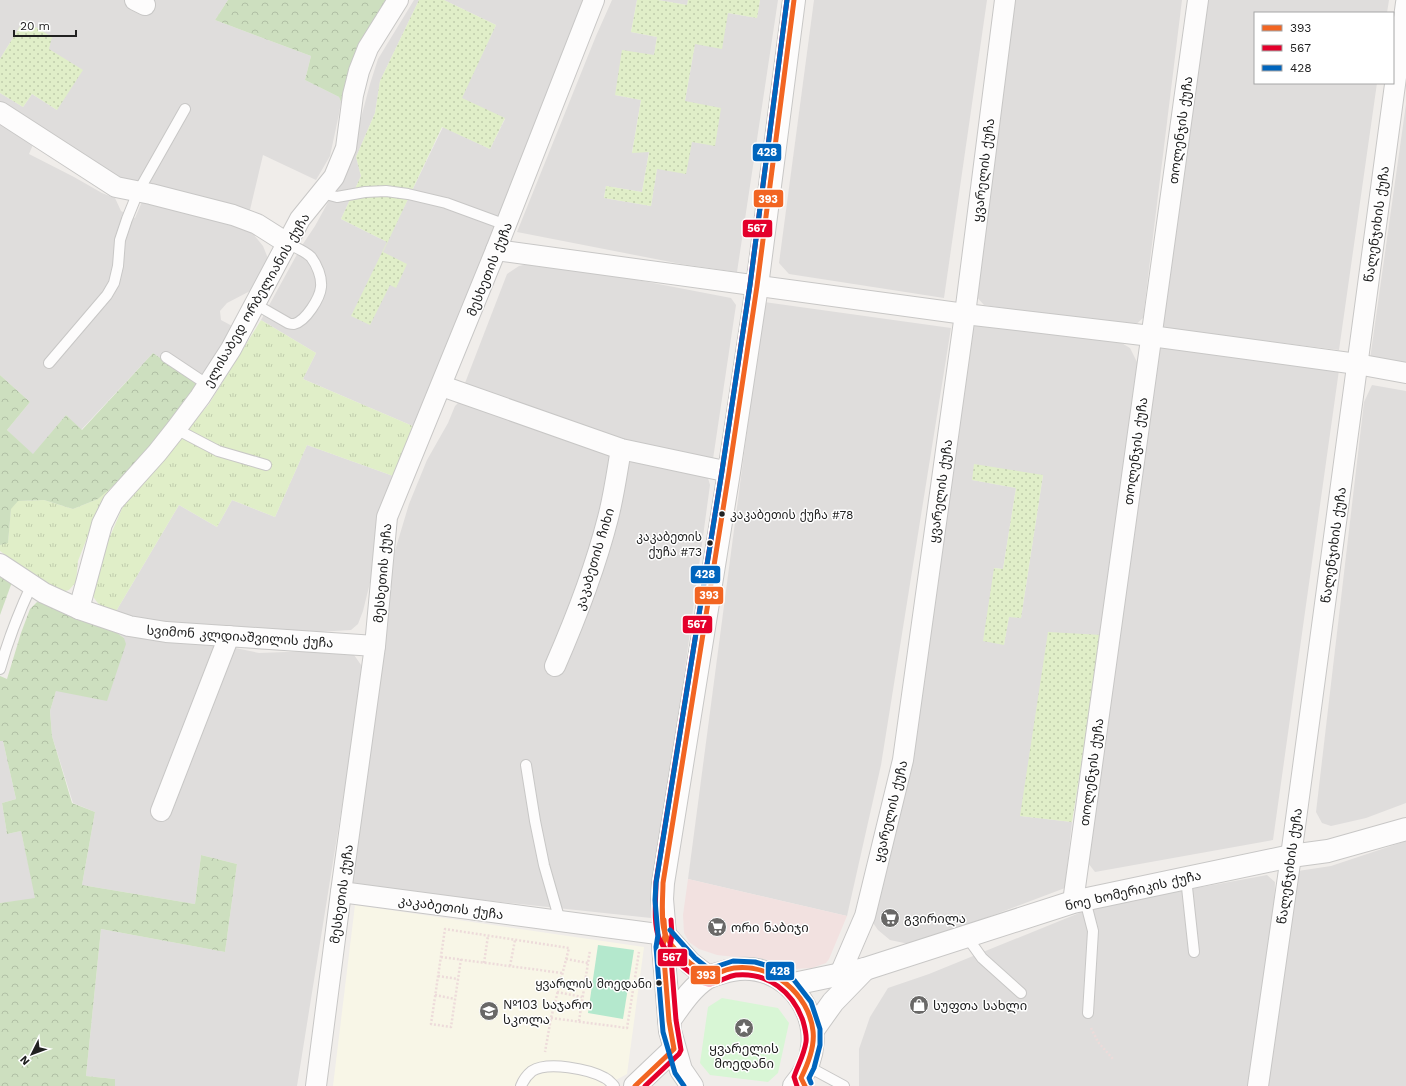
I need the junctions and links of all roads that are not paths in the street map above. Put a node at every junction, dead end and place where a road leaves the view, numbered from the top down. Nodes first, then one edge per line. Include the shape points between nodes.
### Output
1 (398, 0) edge
2 (594, 0) edge
3 (794, 0) edge
4 (1006, 0) edge
5 (1198, 0) edge
6 (1406, 3) edge
7 (185, 109) dead end
8 (0, 112) edge
9 (138, 192) junction
10 (322, 193) junction
11 (506, 225) junction
12 (287, 243) junction
13 (496, 250) junction
14 (757, 286) junction
15 (255, 304) junction
16 (965, 314) junction
17 (1151, 336) junction
18 (166, 357) dead end
19 (49, 363) dead end
20 (1358, 364) junction
21 (1406, 373) edge
22 (208, 385) junction
23 (442, 386) junction
24 (176, 429) junction
25 (621, 449) junction
26 (266, 465) dead end
27 (729, 472) junction
28 (0, 564) edge
29 (32, 584) junction
30 (79, 609) junction
31 (229, 636) junction
32 (375, 646) junction
33 (555, 666) dead end
34 (0, 669) edge
35 (526, 765) dead end
36 (161, 811) dead end
37 (1406, 830) edge
38 (1291, 856) junction
39 (1186, 878) junction
40 (341, 892) junction
41 (1079, 901) junction
42 (560, 922) junction
43 (665, 935) junction
44 (967, 937) junction
45 (1194, 952) dead end
46 (865, 969) junction
47 (840, 974) junction
48 (708, 977) junction
49 (789, 985) junction
50 (1021, 993) dead end
51 (1088, 1013) road end
52 (669, 1021) junction
53 (813, 1030) junction
54 (674, 1049) junction
55 (802, 1079) edge
56 (316, 1086) edge
57 (521, 1086) edge
58 (614, 1086) edge
59 (635, 1086) edge
60 (692, 1086) edge
61 (844, 1086) edge
62 (1258, 1086) edge

1 - 10 street, ელისაბედ ორბელიანის ქუჩა via 368,48 361,65 353,95 346,148 334,177
2 - 11 street, მესხეთის ქუჩა
3 - 14 street
4 - 16 street, ყვარელის ქუჩა
5 - 17 street, თოლენჯის ქუჩა
6 - 20 street, წალენჯიხის ქუჩა
7 - 9 lane
8 - 9 street via 116,187
9 - 12 street via 233,215 257,224
9 - 19 lane via 120,240 114,283 107,295
10 - 11 lane via 337,196 379,191 408,194 446,203
10 - 12 street, ელისაბედ ორბელიანის ქუჩა via 300,220
11 - 13 street, მესხეთის ქუჩა
12 - 15 street, ელისაბედ ორბელიანის ქუჩა
12 - 15 lane via 311,257 316,266 321,286 313,306 294,324
13 - 14 street
13 - 23 street, მესხეთის ქუჩა
14 - 16 street
14 - 27 street
15 - 22 street, ელისაბედ ორბელიანის ქუჩა
16 - 17 street
16 - 47 street, ყვარელის ქუჩა via 903,760 864,916
17 - 20 street
17 - 41 street, თოლენჯის ქუჩა
18 - 22 lane
20 - 21 street
20 - 38 street, წალენჯიხის ქუჩა
22 - 24 street, ელისაბედ ორბელიანის ქუჩა
23 - 25 street
23 - 32 street, მესხეთის ქუჩა via 387,517
24 - 26 lane via 218,451
24 - 30 street, ელისაბედ ორბელიანის ქუჩა via 113,502 102,524
25 - 27 street
25 - 33 street, კაკაბეთის ჩიხი via 596,562
27 - 43 street via 663,883
28 - 29 street, სვიმონ კლდიაშვილის ქუჩა
29 - 30 street, სვიმონ კლდიაშვილის ქუჩა via 44,593
29 - 34 lane via 17,616
30 - 31 street, სვიმონ კლდიაშვილის ქუჩა via 129,626 166,632
31 - 32 street, სვიმონ კლდიაშვილის ქუჩა
31 - 36 street
32 - 40 street, მესხეთის ქუჩა
35 - 42 lane via 544,865
37 - 38 street, ნოე ხომერიკის ქუჩა via 1328,851
38 - 39 street, ნოე ხომერიკის ქუჩა
38 - 62 street, წალენჯიხის ქუჩა
39 - 41 street, ნოე ხომერიკის ქუჩა
39 - 45 lane
40 - 42 street, კაკაბეთის ქუჩა
40 - 56 street, მესხეთის ქუჩა
41 - 44 street, ნოე ხომერიკის ქუჩა
41 - 51 lane via 1093,931
42 - 43 street, კაკაბეთის ქუჩა
43 - 48 street via 690,963
43 - 52 street
44 - 46 street, ნოე ხომერიკის ქუჩა
44 - 50 lane via 982,958
46 - 47 street, ნოე ხომერიკის ქუჩა
46 - 53 street, ნოე ხომერიკის ქუჩა via 833,1002
47 - 49 street, ნოე ხომერიკის ქუჩა
48 - 49 street via 734,968 754,969 772,974
48 - 52 street via 696,986
49 - 53 street via 805,1005
52 - 54 street
53 - 55 street via 813,1043
54 - 59 street
54 - 60 street via 681,1070
55 - 61 lane
57 - 58 lane via 532,1071 543,1067 571,1067 593,1072

